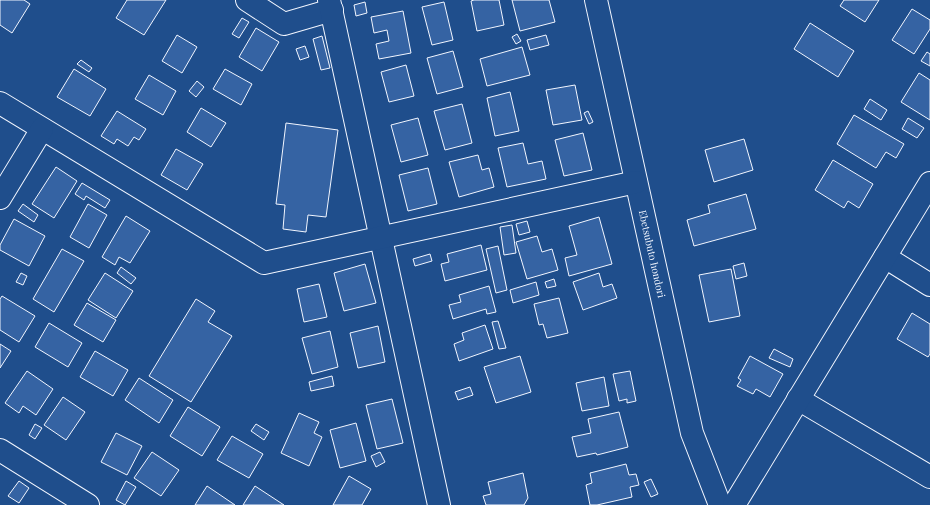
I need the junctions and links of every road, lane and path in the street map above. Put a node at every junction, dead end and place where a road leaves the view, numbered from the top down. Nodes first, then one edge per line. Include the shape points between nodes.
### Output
1 (247, 0) edge
2 (596, 0) edge
3 (330, 5) edge
4 (0, 103) edge
5 (42, 129) junction
6 (636, 182) junction
7 (930, 183) edge
8 (0, 198) edge
9 (381, 238) junction
10 (885, 256) junction
11 (930, 285) edge
12 (798, 399) junction
13 (0, 450) edge
14 (930, 477) edge
15 (88, 505) edge
16 (439, 505) edge
17 (720, 505) edge
18 (734, 505) edge

1 - 3 street via 284,24
2 - 6 street, Ebetsubuto hondori
3 - 9 street
4 - 5 street
5 - 8 street
5 - 9 street via 264,263
6 - 9 street
6 - 17 street, Ebetsubuto hondori via 692,433
7 - 10 street
9 - 16 street
10 - 11 street
10 - 12 street
12 - 14 street
12 - 18 street
13 - 15 street

